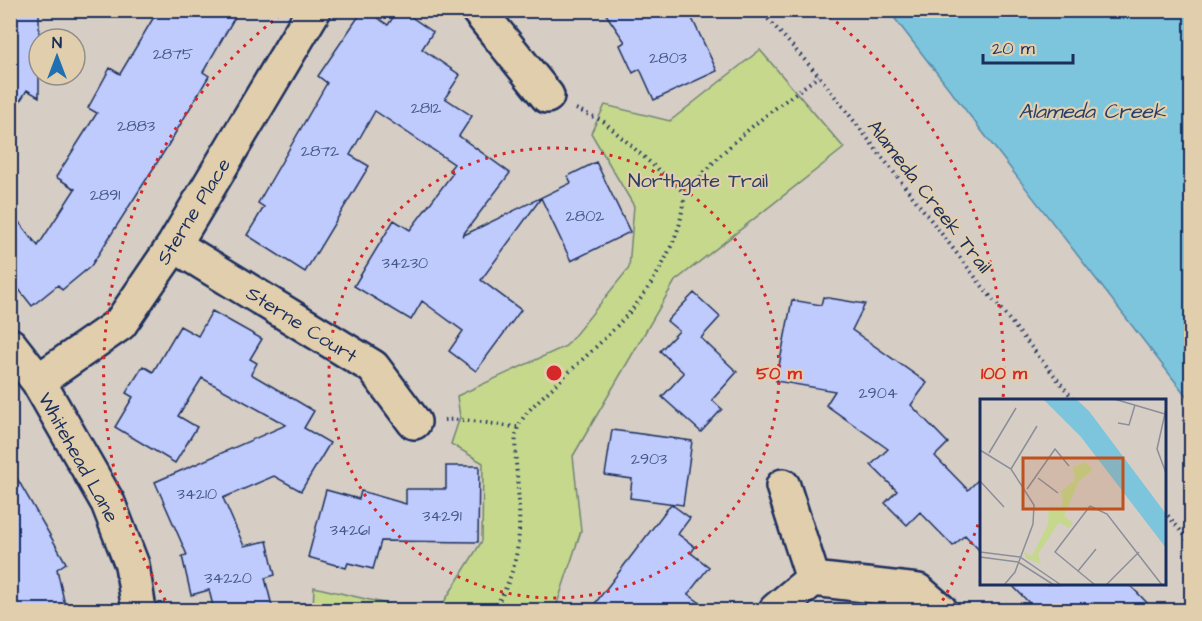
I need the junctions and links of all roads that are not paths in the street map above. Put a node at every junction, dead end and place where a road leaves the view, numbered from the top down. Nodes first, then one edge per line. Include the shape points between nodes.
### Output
1 (315, 10) edge
2 (478, 10) edge
3 (547, 96) road end
4 (174, 245) junction
5 (10, 345) edge
6 (38, 381) junction
7 (414, 422) road end
8 (783, 486) dead end
9 (813, 579) junction
10 (139, 610) edge
11 (776, 610) edge
12 (940, 610) edge

1 - 4 street, Sterne Place
2 - 3 street
4 - 6 street, Sterne Place via 120,324
4 - 7 street, Sterne Court via 373,367
5 - 6 street, Whitehead Lane
6 - 10 street, Whitehead Lane via 108,503 132,565
8 - 9 street
9 - 11 street
9 - 12 street via 918,591

